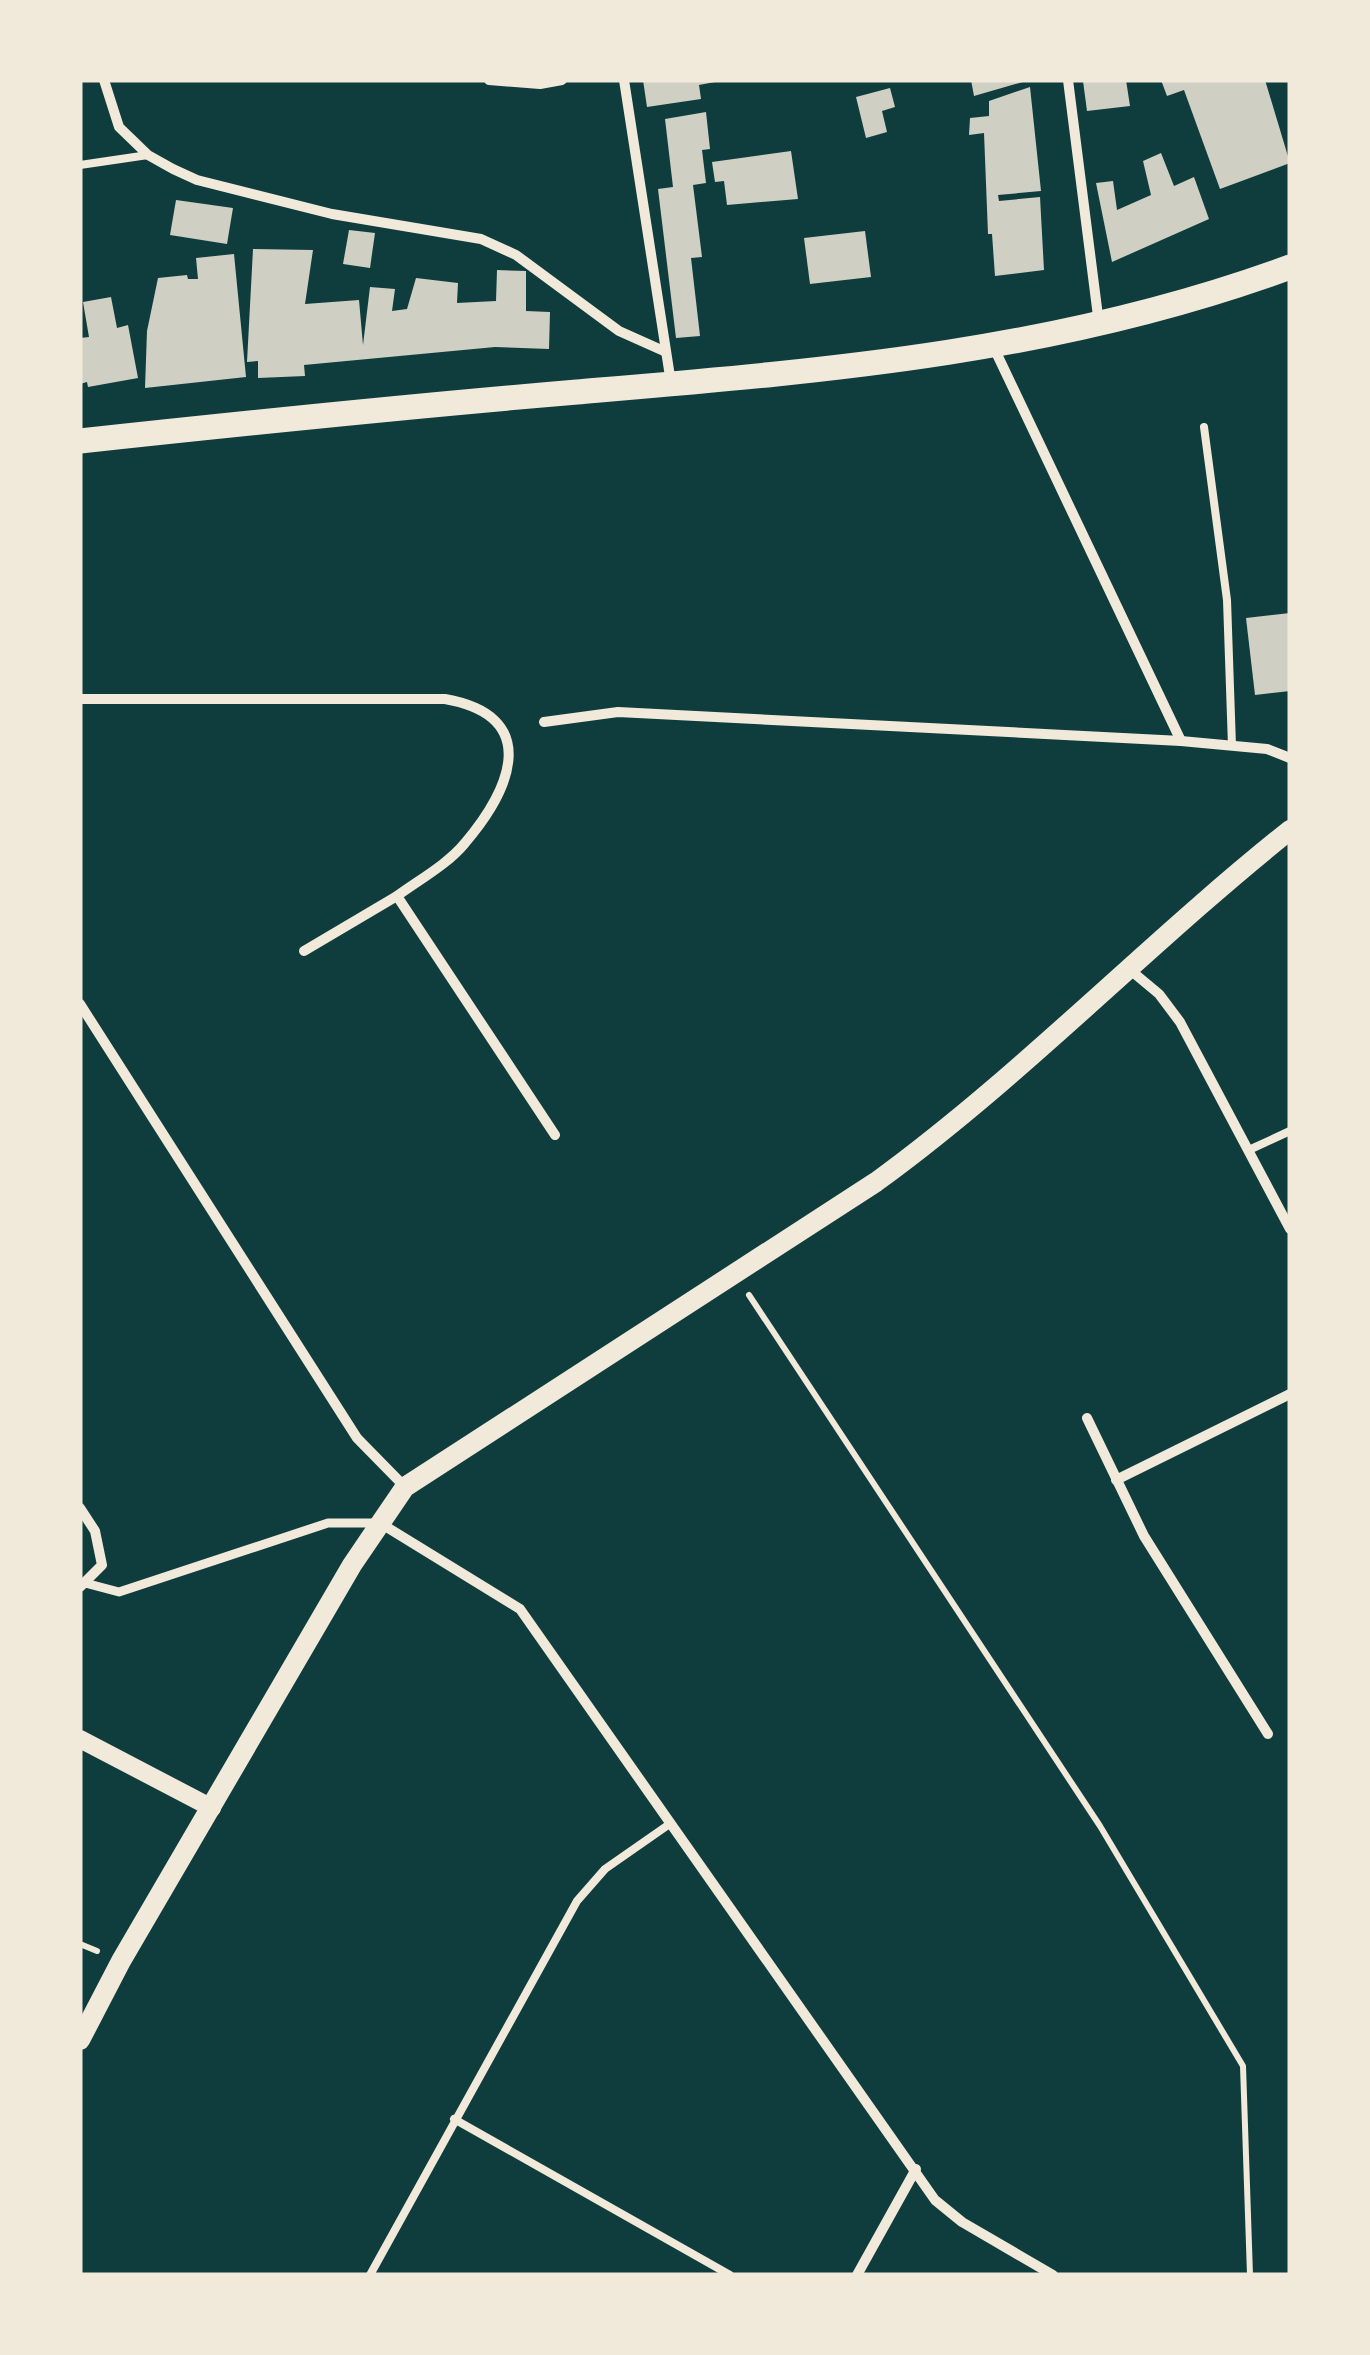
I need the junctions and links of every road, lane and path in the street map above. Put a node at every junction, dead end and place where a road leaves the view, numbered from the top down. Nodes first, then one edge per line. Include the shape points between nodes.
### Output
1 (104, 80) edge
2 (489, 80) edge
3 (562, 80) edge
4 (624, 80) edge
5 (1068, 80) edge
6 (148, 155) junction
7 (80, 166) edge
8 (1290, 266) edge
9 (1099, 325) junction
10 (994, 348) junction
11 (666, 352) junction
12 (671, 384) junction
13 (1204, 427) dead end
14 (80, 442) edge
15 (80, 699) edge
16 (544, 722) dead end
17 (1181, 741) junction
18 (1232, 746) junction
19 (1290, 758) edge
20 (1290, 830) edge
21 (398, 896) junction
22 (304, 951) dead end
23 (1128, 969) junction
24 (80, 1004) edge
25 (1290, 1131) edge
26 (556, 1135) dead end
27 (1251, 1149) junction
28 (1290, 1229) edge
29 (734, 1273) junction
30 (1290, 1394) edge
31 (1087, 1418) dead end
32 (1116, 1480) junction
33 (405, 1487) junction
34 (80, 1508) edge
35 (379, 1523) junction
36 (83, 1585) edge
37 (1268, 1734) dead end
38 (80, 1739) edge
39 (212, 1808) junction
40 (673, 1822) junction
41 (80, 2040) edge
42 (454, 2119) junction
43 (916, 2169) junction
44 (370, 2275) edge
45 (730, 2275) edge
46 (856, 2275) edge
47 (1053, 2275) edge
48 (1250, 2275) edge

1 - 6 street via 119,127
2 - 3 street
4 - 11 street
5 - 9 street
6 - 7 lane
6 - 11 street via 214,184 332,214 481,240 516,255 620,331
8 - 9 main road
9 - 10 main road
10 - 12 main road via 837,371
10 - 17 street
11 - 12 street
12 - 14 main road
13 - 18 lane via 1227,600
15 - 21 street via 445,699 490,712 509,746 508,766 489,810 463,846
16 - 17 street via 618,712
17 - 18 street
18 - 19 street
20 - 23 main road
21 - 22 street
21 - 26 street
23 - 27 street via 1160,994 1180,1022
23 - 29 main road via 944,1132
24 - 33 street via 357,1438
25 - 27 lane
27 - 28 street
29 - 33 main road
29 - 48 path via 1100,1826 1243,2066
30 - 32 street
31 - 32 street
32 - 37 street
33 - 35 main road
34 - 36 street via 95,1531 102,1565
35 - 36 street via 328,1523 119,1592
35 - 39 main road
35 - 40 street via 520,1609
38 - 39 street
39 - 41 main road
40 - 42 lane via 605,1869 577,1901
40 - 43 street
42 - 44 lane
42 - 45 lane
43 - 46 street
43 - 47 street via 934,2200 962,2222

